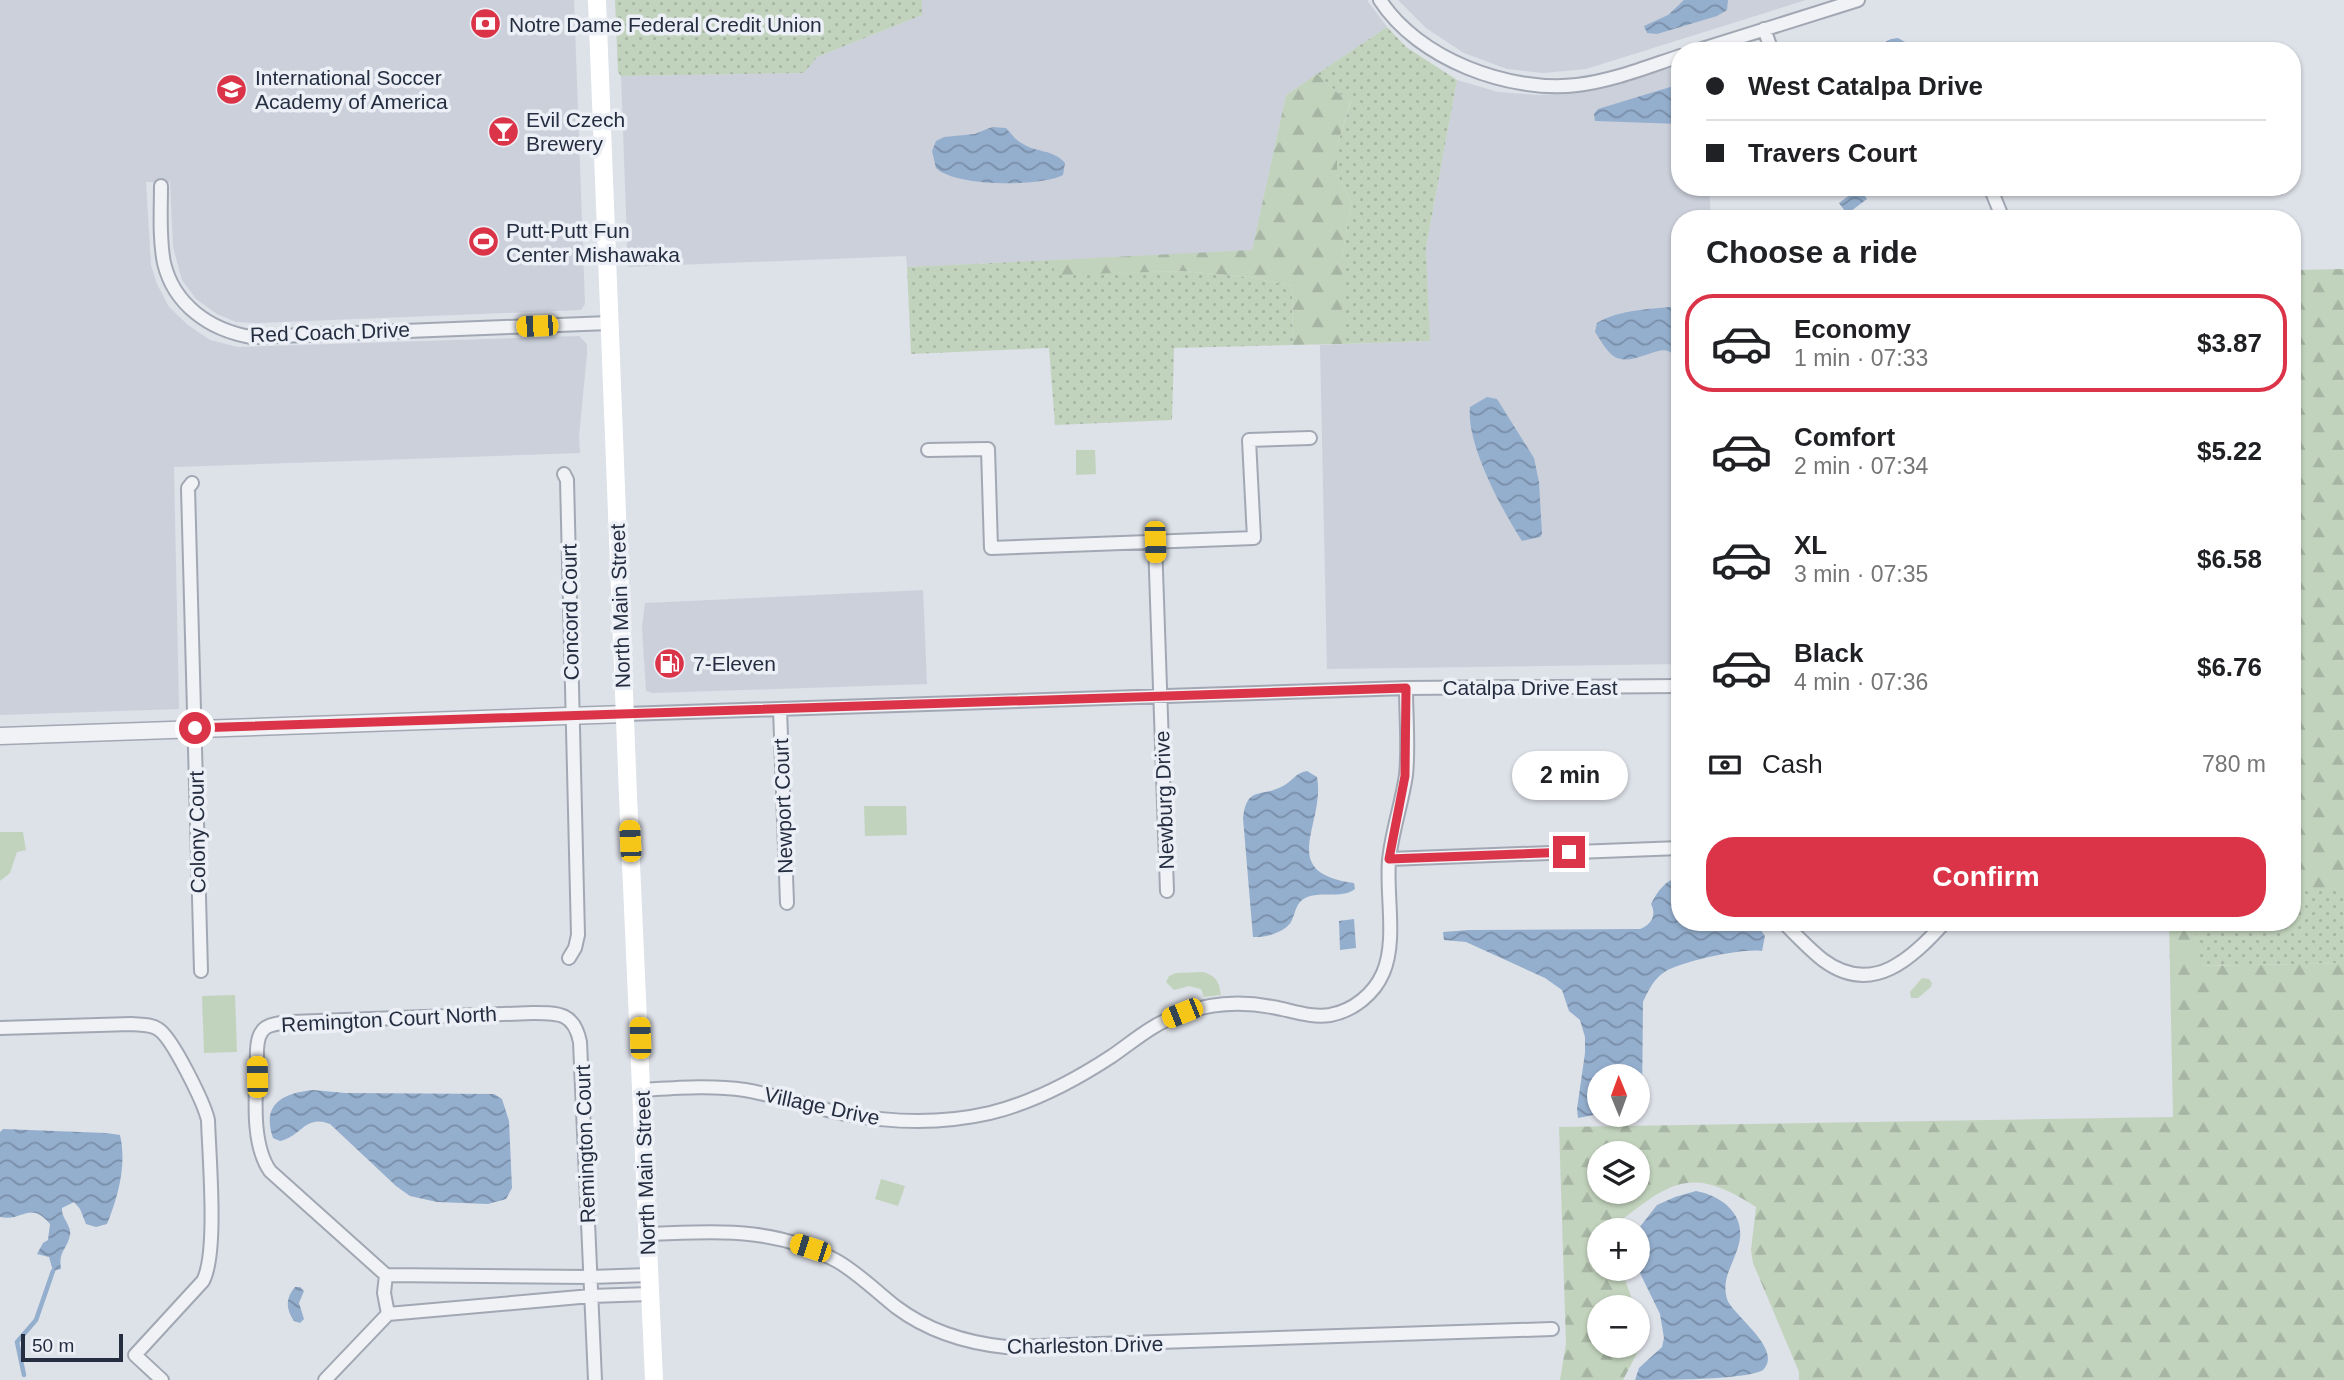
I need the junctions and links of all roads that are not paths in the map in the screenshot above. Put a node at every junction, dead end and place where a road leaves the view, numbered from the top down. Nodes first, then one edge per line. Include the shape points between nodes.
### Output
1 (597, 0) edge
2 (1380, 0) edge
3 (1858, 0) edge
4 (1764, 29) junction
5 (1724, 42) edge
6 (1769, 42) edge
7 (1671, 59) edge
8 (160, 186) dead end
9 (609, 323) junction
10 (1310, 438) dead end
11 (928, 450) dead end
12 (564, 474) dead end
13 (192, 484) dead end
14 (1155, 542) junction
15 (1671, 686) edge
16 (1406, 688) junction
17 (1161, 696) junction
18 (780, 709) junction
19 (625, 715) junction
20 (571, 716) junction
21 (195, 728) junction
22 (0, 736) edge
23 (1671, 848) edge
24 (1389, 859) junction
25 (1167, 891) dead end
26 (787, 903) dead end
27 (1792, 931) edge
28 (1936, 931) edge
29 (569, 958) dead end
30 (201, 971) dead end
31 (566, 1016) joint
32 (0, 1028) edge
33 (642, 1090) junction
34 (648, 1234) junction
35 (386, 1275) junction
36 (649, 1275) junction
37 (590, 1277) junction
38 (650, 1294) junction
39 (591, 1296) junction
40 (388, 1314) junction
41 (1552, 1329) dead end
42 (162, 1380) edge
43 (325, 1380) edge
44 (595, 1380) edge
45 (654, 1380) edge

1 - 9 main road, North Main Street
2 - 7 street via 1418,39 1445,58 1504,80 1577,85
3 - 4 street
4 - 5 street
4 - 6 street
8 - 9 street, Red Coach Drive via 162,248 170,280 188,307 230,333 251,337
9 - 19 main road, North Main Street
10 - 14 street via 1249,440 1254,538
11 - 14 street via 988,449 990,548
12 - 20 street, Concord Court
13 - 21 street, Colony Court via 188,488
14 - 17 street, Newburg Drive
15 - 16 street, Catalpa Drive East
16 - 17 street, Catalpa Drive East
16 - 24 street, Village Drive via 1405,776
17 - 18 street, Catalpa Drive East
17 - 25 street, Newburg Drive
18 - 19 street, Catalpa Drive East
18 - 26 street, Newport Court
19 - 20 street
19 - 33 main road, North Main Street
20 - 21 street
20 - 29 street, Concord Court via 578,935
21 - 22 street
21 - 30 street, Colony Court
23 - 24 street
24 - 33 street, Village Drive via 1389,941 1383,972 1364,998 1333,1015 1319,1017 1241,1003 1198,1009 1152,1027 1056,1090 1012,1107 966,1117 896,1121 743,1090
27 - 28 street via 1833,966 1875,975 1906,961
31 - 35 street, Remington Court North via 532,1013 292,1022 262,1030 257,1039 257,1132 262,1159
31 - 37 street, Remington Court via 580,1042
32 - 42 street via 150,1026 169,1041 204,1104 211,1233 208,1272 135,1355
33 - 34 main road, North Main Street
34 - 36 main road, North Main Street
34 - 41 street, Charleston Drive via 758,1234 810,1248 850,1269 917,1321 964,1340 1006,1348
35 - 37 street
35 - 40 street
36 - 37 street
36 - 38 main road, North Main Street
37 - 39 street, Remington Court
38 - 39 street
38 - 45 main road, North Main Street
39 - 40 street
39 - 44 street, Remington Court
40 - 43 street

